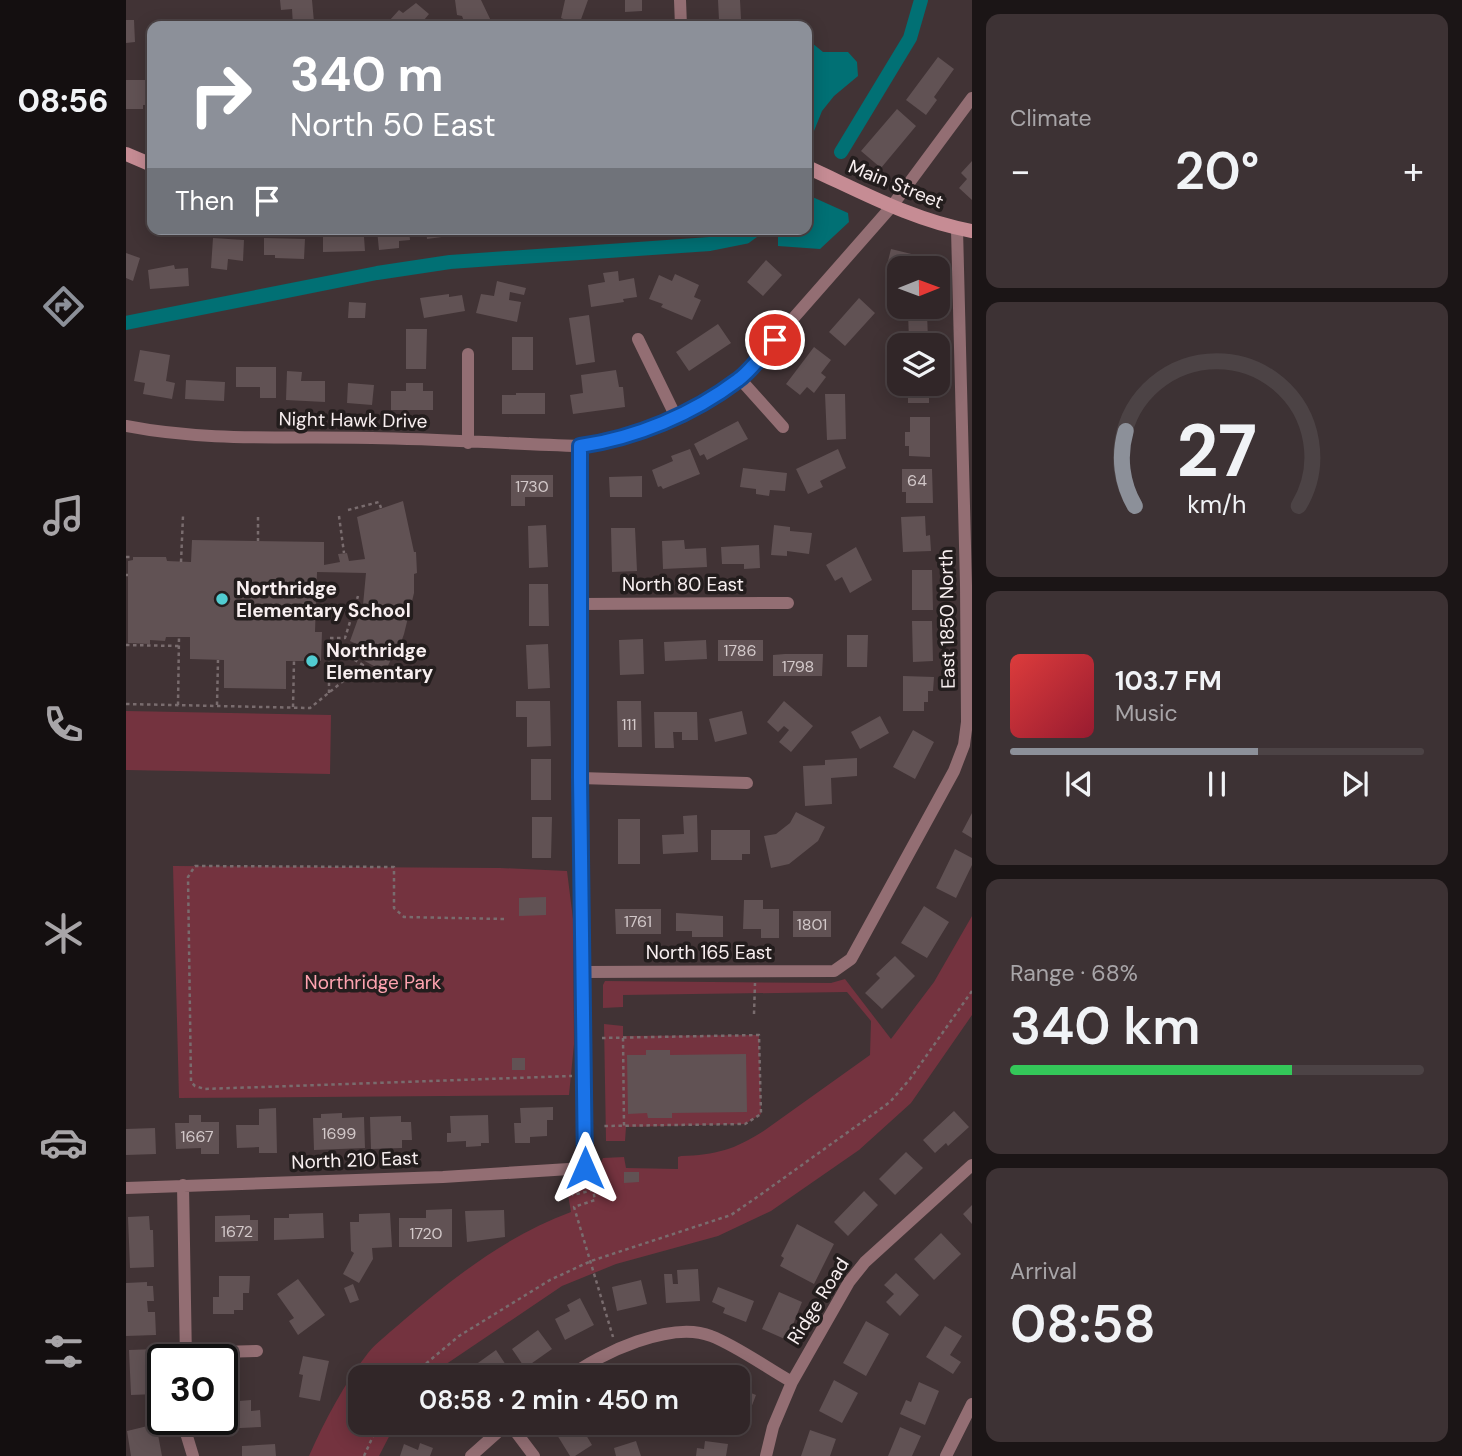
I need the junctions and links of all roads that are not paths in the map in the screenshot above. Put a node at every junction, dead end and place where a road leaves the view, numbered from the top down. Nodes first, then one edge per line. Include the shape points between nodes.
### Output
1 (680, 0) edge
2 (681, 21) edge
3 (972, 98) edge
4 (126, 154) edge
5 (147, 164) edge
6 (812, 169) edge
7 (892, 206) junction
8 (965, 230) edge
9 (638, 339) dead end
10 (468, 354) dead end
11 (740, 379) junction
12 (676, 417) junction
13 (967, 417) edge
14 (126, 426) edge
15 (783, 427) dead end
16 (468, 443) junction
17 (580, 446) junction
18 (969, 585) edge
19 (788, 603) dead end
20 (579, 604) junction
21 (580, 778) junction
22 (747, 783) dead end
23 (834, 971) joint
24 (584, 972) junction
25 (972, 1165) edge
26 (183, 1185) junction
27 (126, 1188) edge
28 (186, 1344) edge
29 (257, 1351) dead end
30 (238, 1352) edge
31 (586, 1365) edge
32 (792, 1382) junction
33 (972, 1404) edge
34 (187, 1435) edge
35 (495, 1435) edge
36 (518, 1435) edge
37 (193, 1456) edge
38 (471, 1456) edge
39 (534, 1456) edge
40 (766, 1456) edge
41 (946, 1456) edge

1 - 2 street
3 - 7 street, Night Hawk Drive
4 - 5 street
6 - 7 street, Main Street
7 - 8 street, Main Street
7 - 11 street, Night Hawk Drive
8 - 13 street, East 1850 North
9 - 12 street
10 - 16 street
11 - 12 street, Night Hawk Drive
11 - 15 street
12 - 17 street, Night Hawk Drive via 610,442
13 - 18 street, East 1850 North
14 - 16 street, Night Hawk Drive via 237,438
16 - 17 street, Night Hawk Drive
17 - 20 street
18 - 23 street, East 1850 North via 964,744 954,771 851,959
19 - 20 street, North 80 East
20 - 21 street
21 - 22 street
21 - 24 street
23 - 24 street, North 165 East
24 - 26 street, North 210 East via 585,1168
25 - 32 street, Ridge Road via 865,1262
26 - 27 street, North 210 East
26 - 28 street
29 - 30 street
31 - 32 street via 679,1331 710,1335
32 - 40 street, Ridge Road
33 - 41 street
34 - 37 street
35 - 38 street
36 - 39 street

